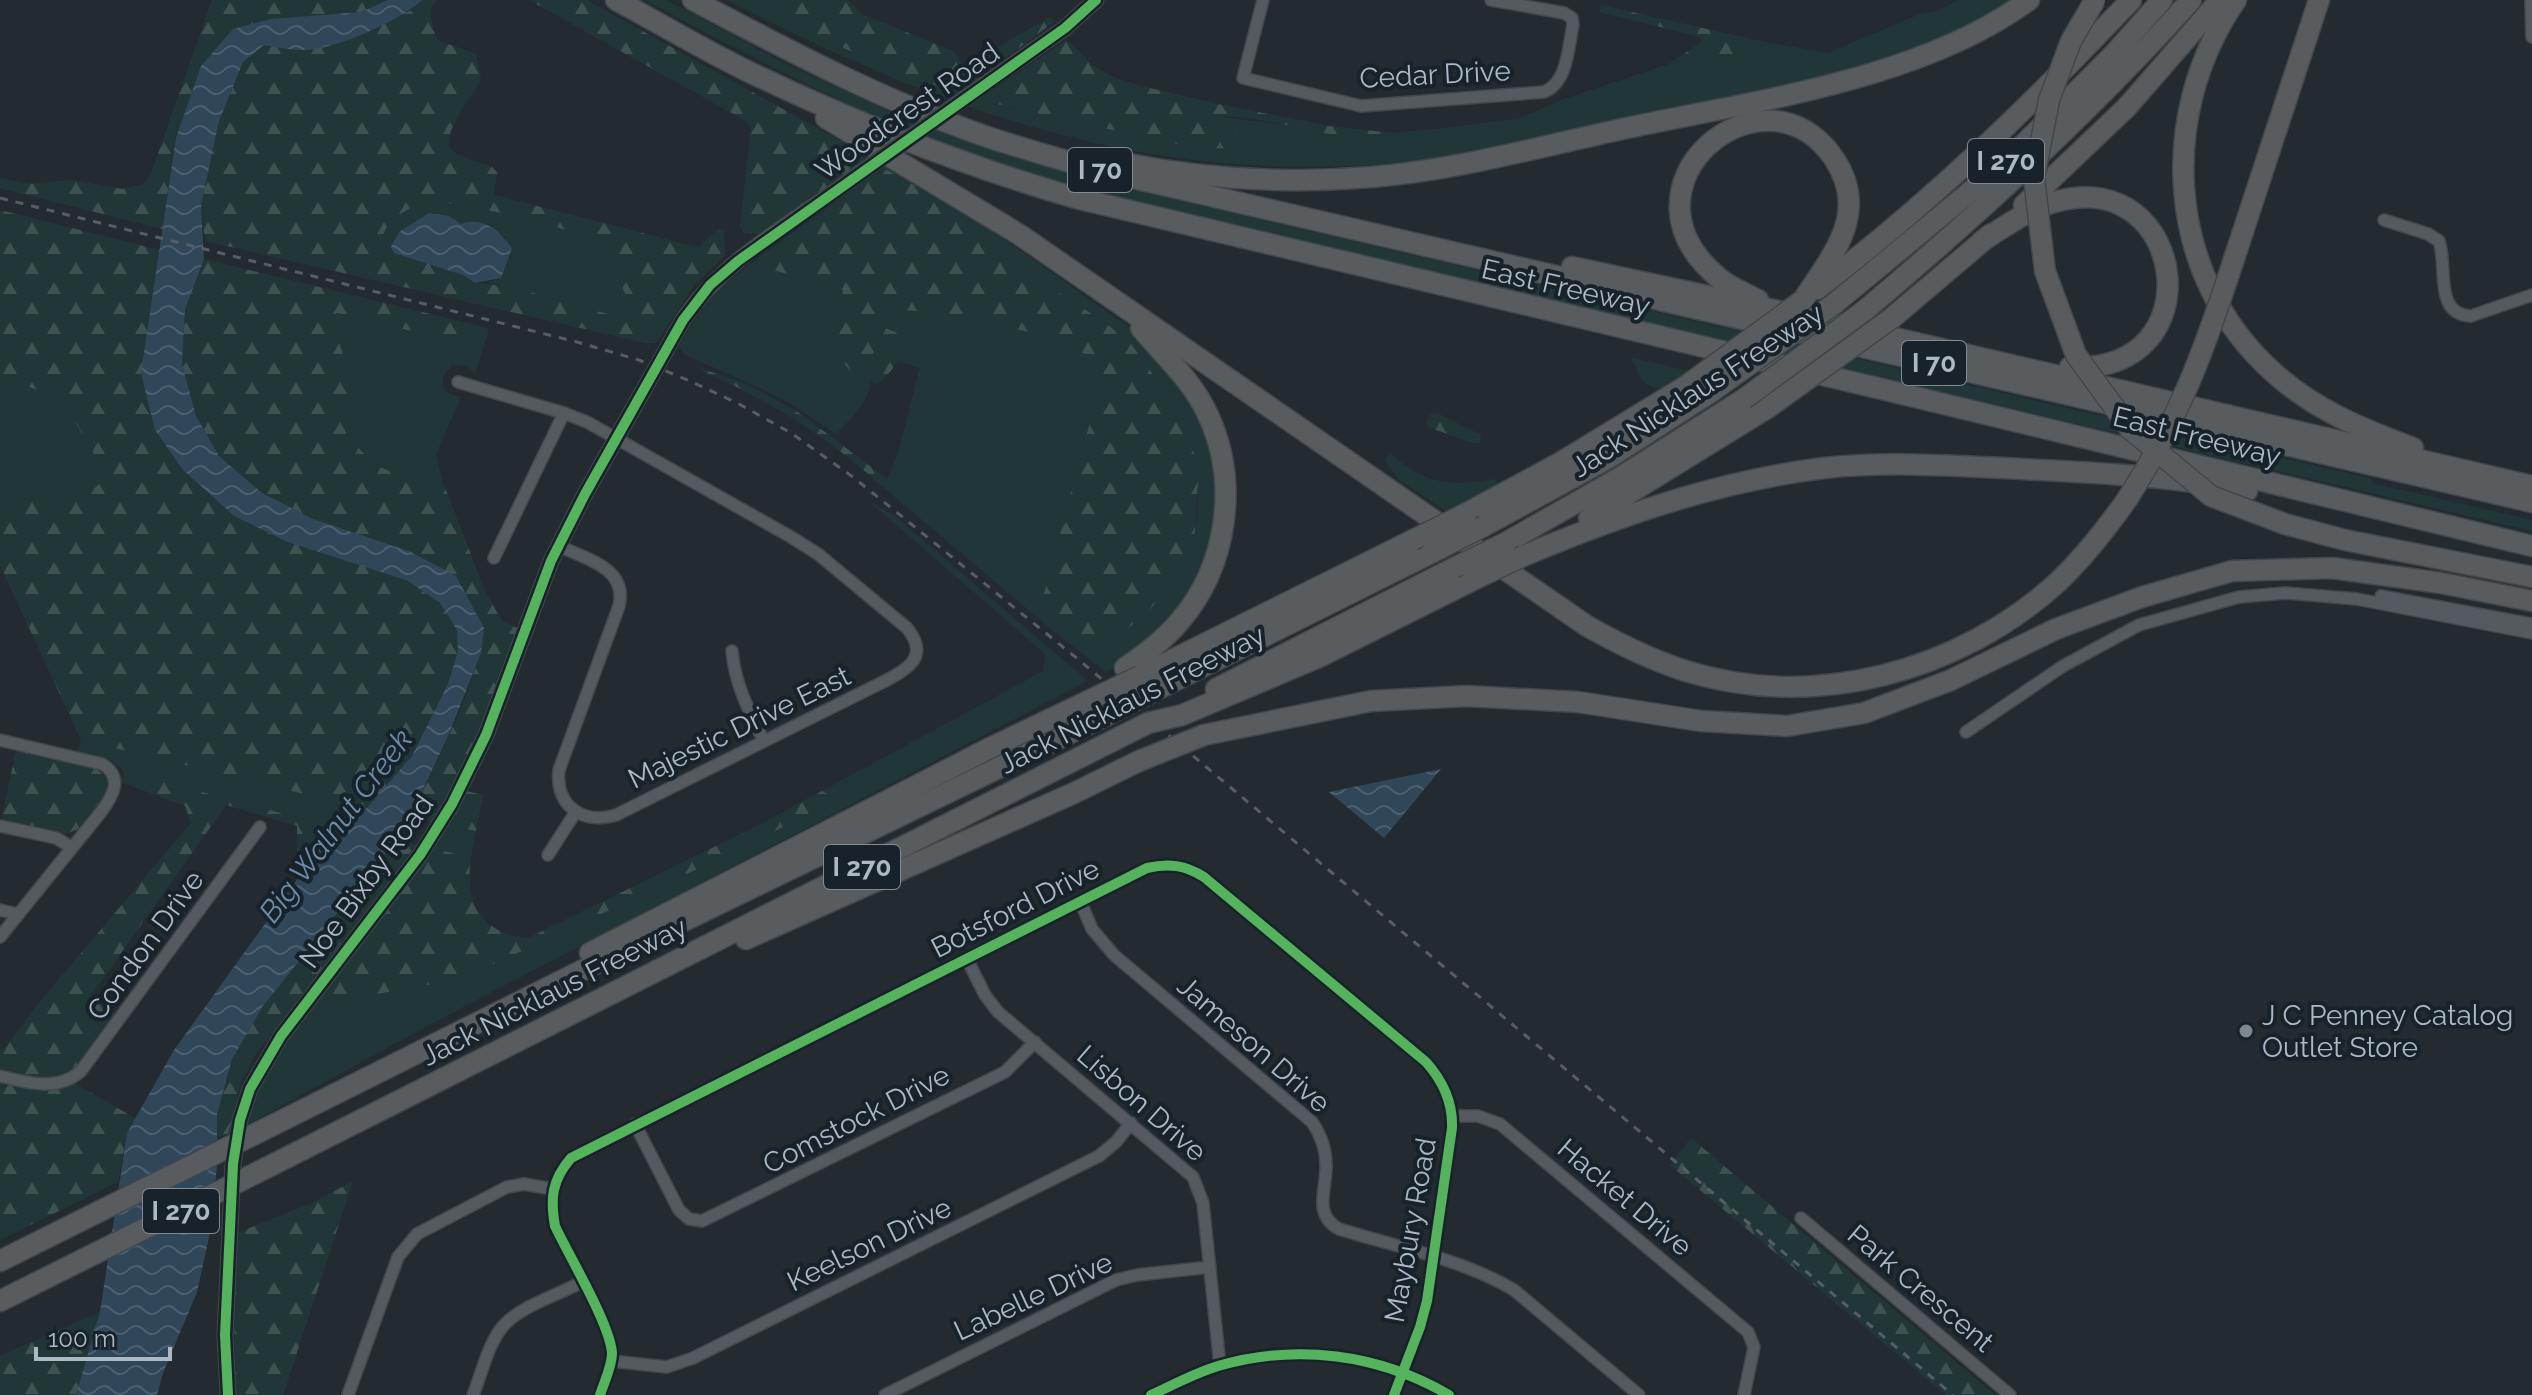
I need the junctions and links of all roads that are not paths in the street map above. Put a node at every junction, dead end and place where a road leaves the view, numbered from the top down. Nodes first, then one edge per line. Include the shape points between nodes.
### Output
1 (616, 0) edge
2 (693, 0) edge
3 (1096, 0) edge
4 (1263, 0) edge
5 (1491, 0) edge
6 (2029, 0) edge
7 (2095, 0) edge
8 (2131, 0) edge
9 (2162, 0) edge
10 (2191, 0) edge
11 (2220, 0) edge
12 (2236, 0) edge
13 (2319, 0) edge
14 (2531, 0) edge
15 (2532, 37) edge
16 (761, 78) junction
17 (884, 94) junction
18 (2384, 220) dead end
19 (1982, 241) junction
20 (1450, 253) junction
21 (742, 258) joint
22 (2532, 295) edge
23 (1803, 300) junction
24 (1124, 306) junction
25 (1783, 312) junction
26 (1978, 357) junction
27 (458, 382) dead end
28 (564, 413) junction
29 (617, 438) junction
30 (2529, 490) edge
31 (2436, 524) junction
32 (559, 546) junction
33 (2532, 546) edge
34 (1515, 549) junction
35 (494, 558) dead end
36 (2461, 563) junction
37 (2532, 577) edge
38 (2532, 587) edge
39 (2285, 593) junction
40 (2532, 601) edge
41 (2532, 624) edge
42 (2056, 629) junction
43 (2532, 633) edge
44 (732, 651) dead end
45 (1941, 657) junction
46 (1132, 672) junction
47 (1180, 712) junction
48 (1966, 732) dead end
49 (0, 740) edge
50 (764, 741) junction
51 (575, 813) junction
52 (0, 826) edge
53 (260, 827) dead end
54 (71, 847) junction
55 (548, 855) dead end
56 (1081, 903) junction
57 (0, 910) edge
58 (17, 914) junction
59 (0, 937) edge
60 (967, 959) junction
61 (556, 983) junction
62 (602, 999) junction
63 (1035, 1042) junction
64 (0, 1076) edge
65 (1452, 1116) junction
66 (1131, 1123) junction
67 (635, 1124) junction
68 (552, 1189) junction
69 (1801, 1218) dead end
70 (1434, 1258) junction
71 (0, 1261) edge
72 (1210, 1267) junction
73 (582, 1282) junction
74 (0, 1301) edge
75 (611, 1361) junction
76 (1220, 1366) junction
77 (1402, 1373) junction
78 (228, 1395) edge
79 (348, 1395) edge
80 (473, 1395) edge
81 (600, 1395) edge
82 (885, 1395) edge
83 (1151, 1395) edge
84 (1394, 1395) edge
85 (1449, 1395) edge
86 (1639, 1395) edge
87 (1744, 1395) edge
88 (2010, 1395) edge

1 - 16 highway, East Freeway / I 70
2 - 17 highway, East Freeway / I 70
3 - 21 street, Woodcrest Road, bridge via 1065,28
4 - 5 street, Cedar Drive via 1243,78 1361,106 1544,92 1555,86 1562,77 1572,18
6 - 17 highway via 1922,56 1828,85 1448,167 1370,177 1255,179 1127,164 980,127
7 - 36 highway, bridge via 2071,41 2049,100 2034,178 2045,271 2076,355 2130,429 2211,496 2285,524
8 - 23 highway via 2041,95 1868,250
9 - 61 highway, Jack Nicklaus Freeway / I 270, bridge via 2005,163 1834,304 1605,460 1103,717
10 - 34 highway, Jack Nicklaus Freeway / I 270, bridge via 2021,174 1864,311 1744,399
11 - 19 highway via 2118,116
12 - 30 highway via 2219,24 2193,88 2182,161 2189,227 2221,308 2272,371 2329,413
13 - 45 highway, bridge via 2233,262 2186,394 2164,439 2128,498 2058,581 2010,619
14 - 15 street
16 - 24 highway via 983,211
16 - 31 highway, East Freeway / I 70 via 967,163 1076,198
17 - 20 highway, East Freeway / I 70 via 1036,153
18 - 22 street via 2439,241 2446,298 2461,315
19 - 26 highway via 2017,218 2058,201 2106,202 2141,219 2155,236 2164,254 2168,287 2152,335 2110,364 2078,367
19 - 34 highway, bridge via 1892,318 1769,407 1633,492
20 - 25 highway via 1534,259
20 - 30 highway, East Freeway / I 70
21 - 29 street, Noe Bixby Road via 691,307
23 - 25 highway via 1845,229 1849,199 1844,175 1828,149 1796,127 1762,121 1737,127 1712,140 1690,167 1681,194 1682,223 1693,250 1711,271
23 - 46 highway, bridge via 1686,386 1569,458 1413,540
24 - 45 highway via 1560,608 1634,652 1712,678 1794,687 1876,678
24 - 46 highway via 1179,368 1208,414 1226,492 1220,540 1199,595
25 - 26 highway
26 - 30 highway
27 - 28 street
28 - 29 street
28 - 35 street
29 - 32 street, Noe Bixby Road
29 - 50 street, Majestic Drive East via 818,554 907,628 916,642 916,658 904,671
31 - 33 highway, East Freeway / I 70
31 - 34 highway via 2170,477 1891,465 1754,479
32 - 51 street via 610,571 620,591 559,770 559,789
32 - 78 street, Noe Bixby Road via 486,735 452,804 420,855 281,1036 250,1089 233,1164 225,1335
34 - 47 highway, Jack Nicklaus Freeway / I 270, bridge via 1454,568
34 - 47 highway, bridge via 1471,581 1319,657
36 - 37 highway
36 - 38 highway
39 - 41 street via 2345,591
39 - 43 street via 2357,599
39 - 48 street via 2230,599 2139,625 2063,666
40 - 42 highway via 2332,568 2232,571
42 - 45 highway
42 - 62 highway, bridge via 1951,680 1864,713 1787,726 1701,721 1578,702 1467,696 1371,701 1204,735 795,919
44 - 50 street via 741,695
46 - 61 highway, bridge via 594,949
47 - 62 highway, Jack Nicklaus Freeway / I 270, bridge via 1148,723
49 - 54 street via 102,764 111,771 116,780 109,801
50 - 51 street, Majestic Drive East via 616,815 595,819
51 - 55 street
52 - 54 street via 56,838
53 - 64 street, Condon Drive via 75,1076 61,1084
54 - 58 street
56 - 60 street, Botsford Drive
56 - 65 street, Botsford Drive via 1147,868 1191,869 1426,1062 1444,1087
56 - 70 street, Jameson Drive via 1092,929 1114,955 1312,1122 1324,1147 1322,1208 1329,1223
57 - 58 street
58 - 59 street
60 - 63 street, Lisbon Drive via 991,1003
60 - 67 street, Botsford Drive
61 - 71 highway, Jack Nicklaus Freeway / I 270, bridge
62 - 74 highway, Jack Nicklaus Freeway / I 270, bridge
63 - 66 street, Lisbon Drive
63 - 67 street, Comstock Drive via 1005,1072 702,1221 679,1210
65 - 70 street, Maybury Road
65 - 87 street, Hacket Drive via 1478,1116 1500,1124 1745,1328 1754,1341
66 - 72 street, Lisbon Drive via 1198,1185
66 - 75 street, Keelson Drive via 1099,1156 693,1358 667,1367
67 - 68 street, Botsford Drive via 571,1158
68 - 73 street via 555,1226
68 - 79 street via 507,1187 410,1240 398,1257
69 - 88 street, Park Crescent
70 - 77 street, Maybury Road via 1424,1314
70 - 86 street, Jameson Drive via 1486,1274 1514,1290
72 - 76 street, Lisbon Drive
72 - 82 street, Labelle Drive via 1116,1280
73 - 75 street via 604,1326
73 - 80 street via 504,1326
75 - 81 street
76 - 77 street via 1288,1354 1323,1354
76 - 83 street
77 - 84 street, Maybury Road
77 - 85 street

